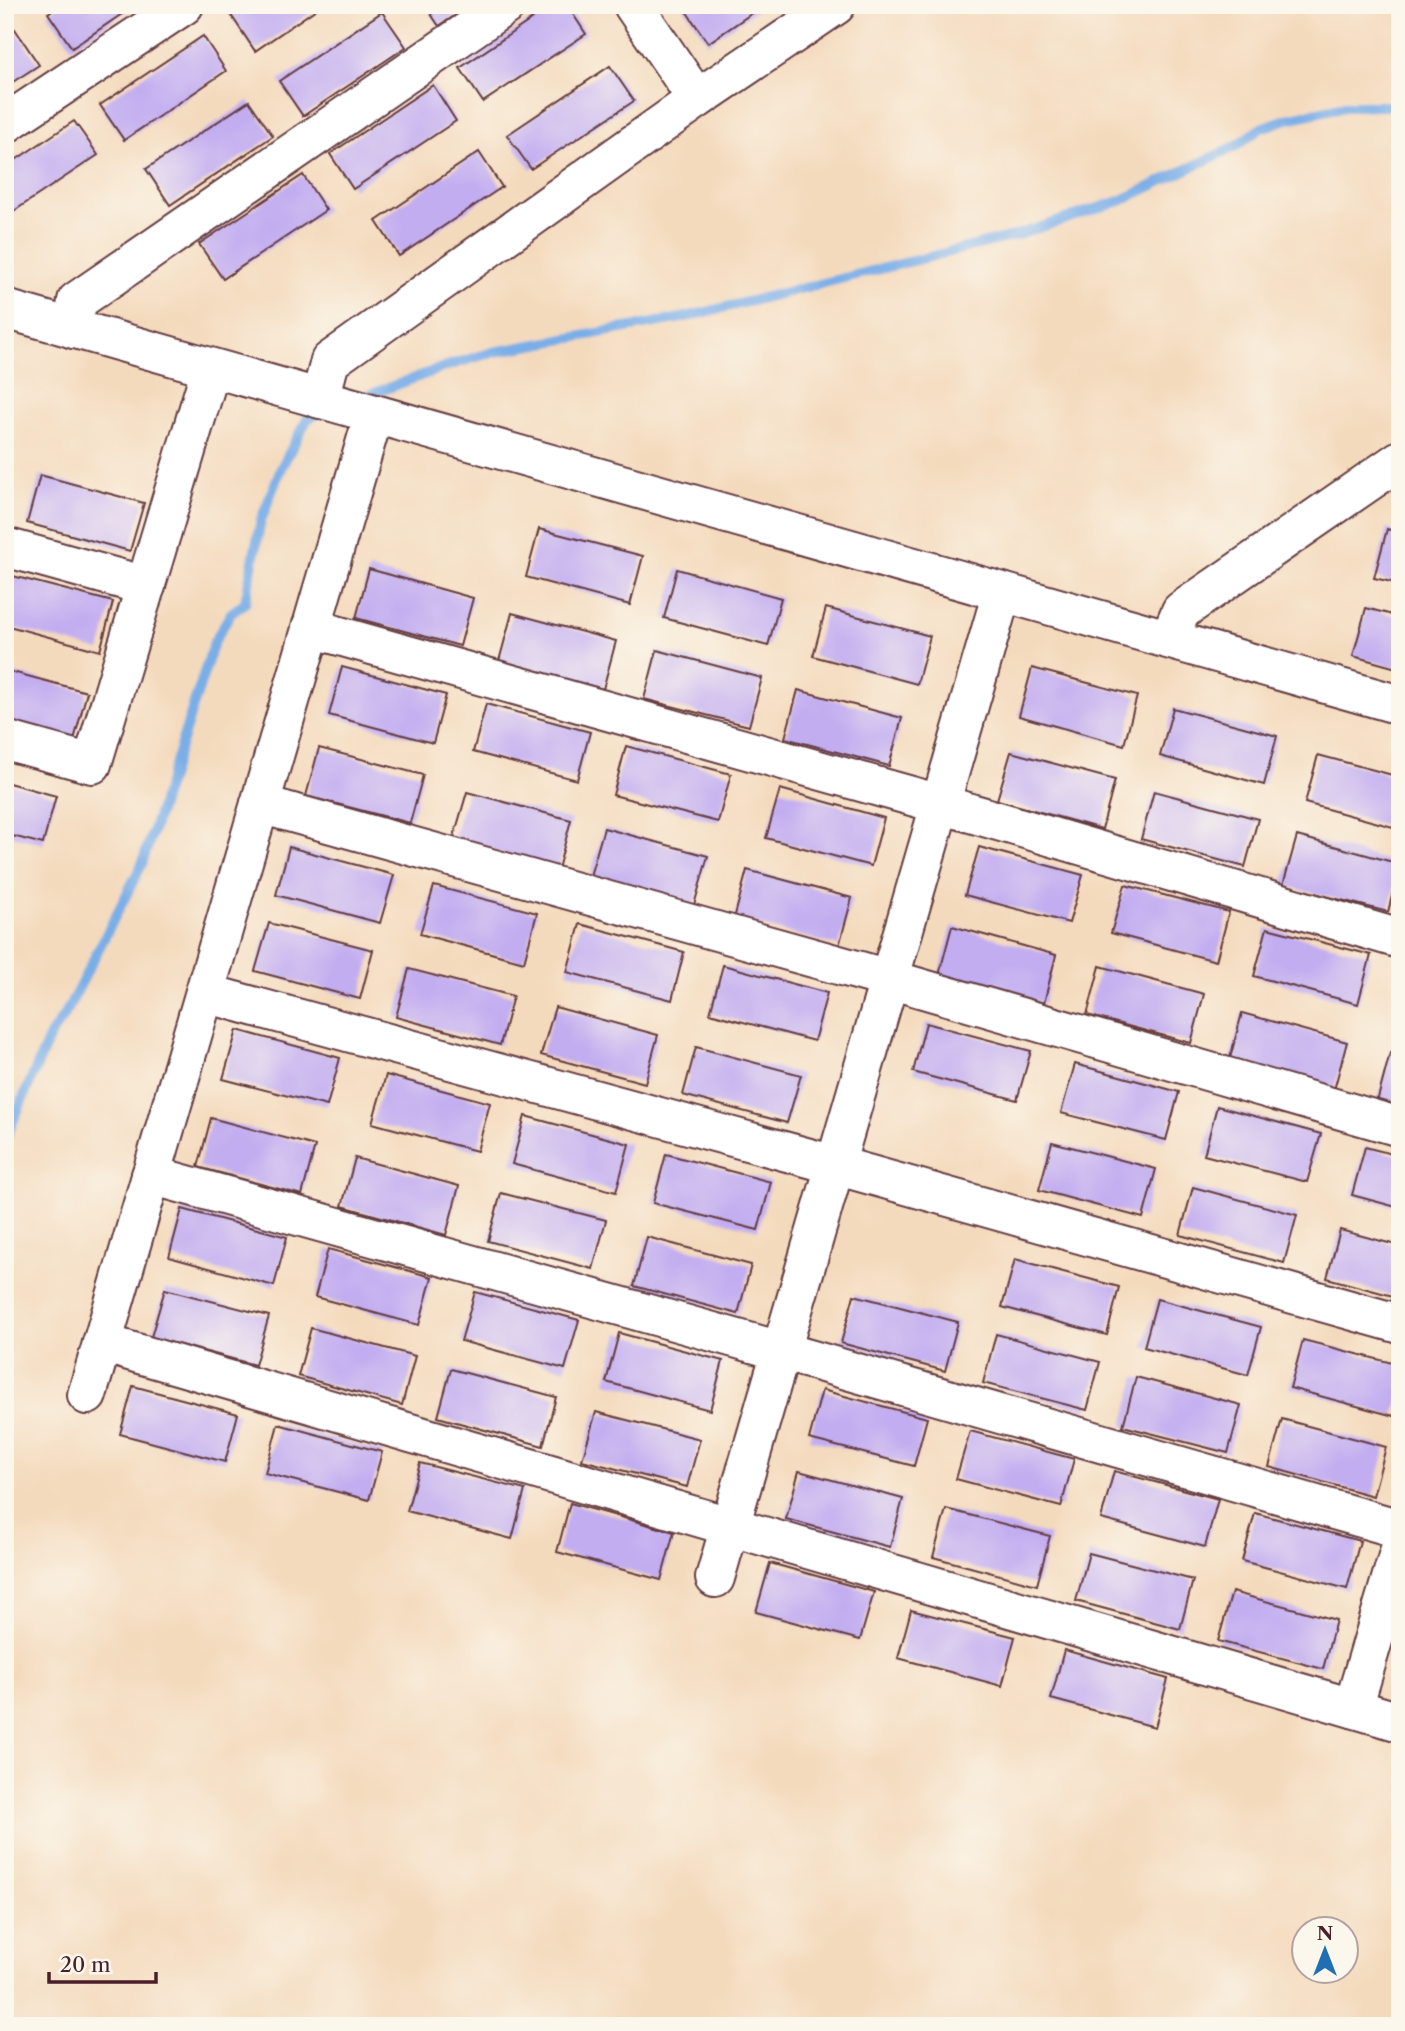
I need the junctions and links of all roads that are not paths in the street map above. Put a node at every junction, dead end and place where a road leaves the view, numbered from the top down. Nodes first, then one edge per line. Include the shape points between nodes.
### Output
1 (184, 5) edge
2 (506, 5) edge
3 (633, 5) edge
4 (836, 5) edge
5 (697, 99) junction
6 (5, 124) edge
7 (5, 309) edge
8 (73, 329) junction
9 (211, 368) junction
10 (320, 399) junction
11 (374, 414) junction
12 (1390, 477) edge
13 (5, 547) edge
14 (146, 586) junction
15 (1002, 592) junction
16 (311, 628) junction
17 (1169, 639) junction
18 (1400, 705) edge
19 (5, 740) edge
20 (260, 804) junction
21 (940, 804) junction
22 (1400, 939) edge
23 (889, 979) junction
24 (205, 993) junction
25 (1400, 1127) edge
26 (835, 1165) junction
27 (151, 1175) junction
28 (1400, 1324) edge
29 (102, 1343) junction
30 (781, 1351) junction
31 (87, 1395) dead end
32 (730, 1526) junction
33 (1400, 1530) edge
34 (1400, 1549) edge
35 (715, 1578) dead end
36 (1353, 1708) junction
37 (1400, 1722) edge

1 - 6 street
2 - 8 street via 77,301
3 - 5 street
4 - 5 street
5 - 10 street via 330,360
7 - 8 street
8 - 9 street
9 - 10 street
9 - 14 street
10 - 11 street
11 - 15 street
11 - 16 street
12 - 17 street via 1181,611
13 - 14 street
14 - 19 street via 92,764
15 - 17 street
15 - 21 street
16 - 20 street
16 - 21 street
17 - 18 street
20 - 23 street
20 - 24 street
21 - 22 street
21 - 23 street
23 - 25 street
23 - 26 street
24 - 26 street
24 - 27 street
26 - 28 street
26 - 30 street
27 - 29 street
27 - 30 street
29 - 31 street
29 - 32 street
30 - 32 street
30 - 33 street
32 - 35 street
32 - 36 street
34 - 36 street
36 - 37 street

